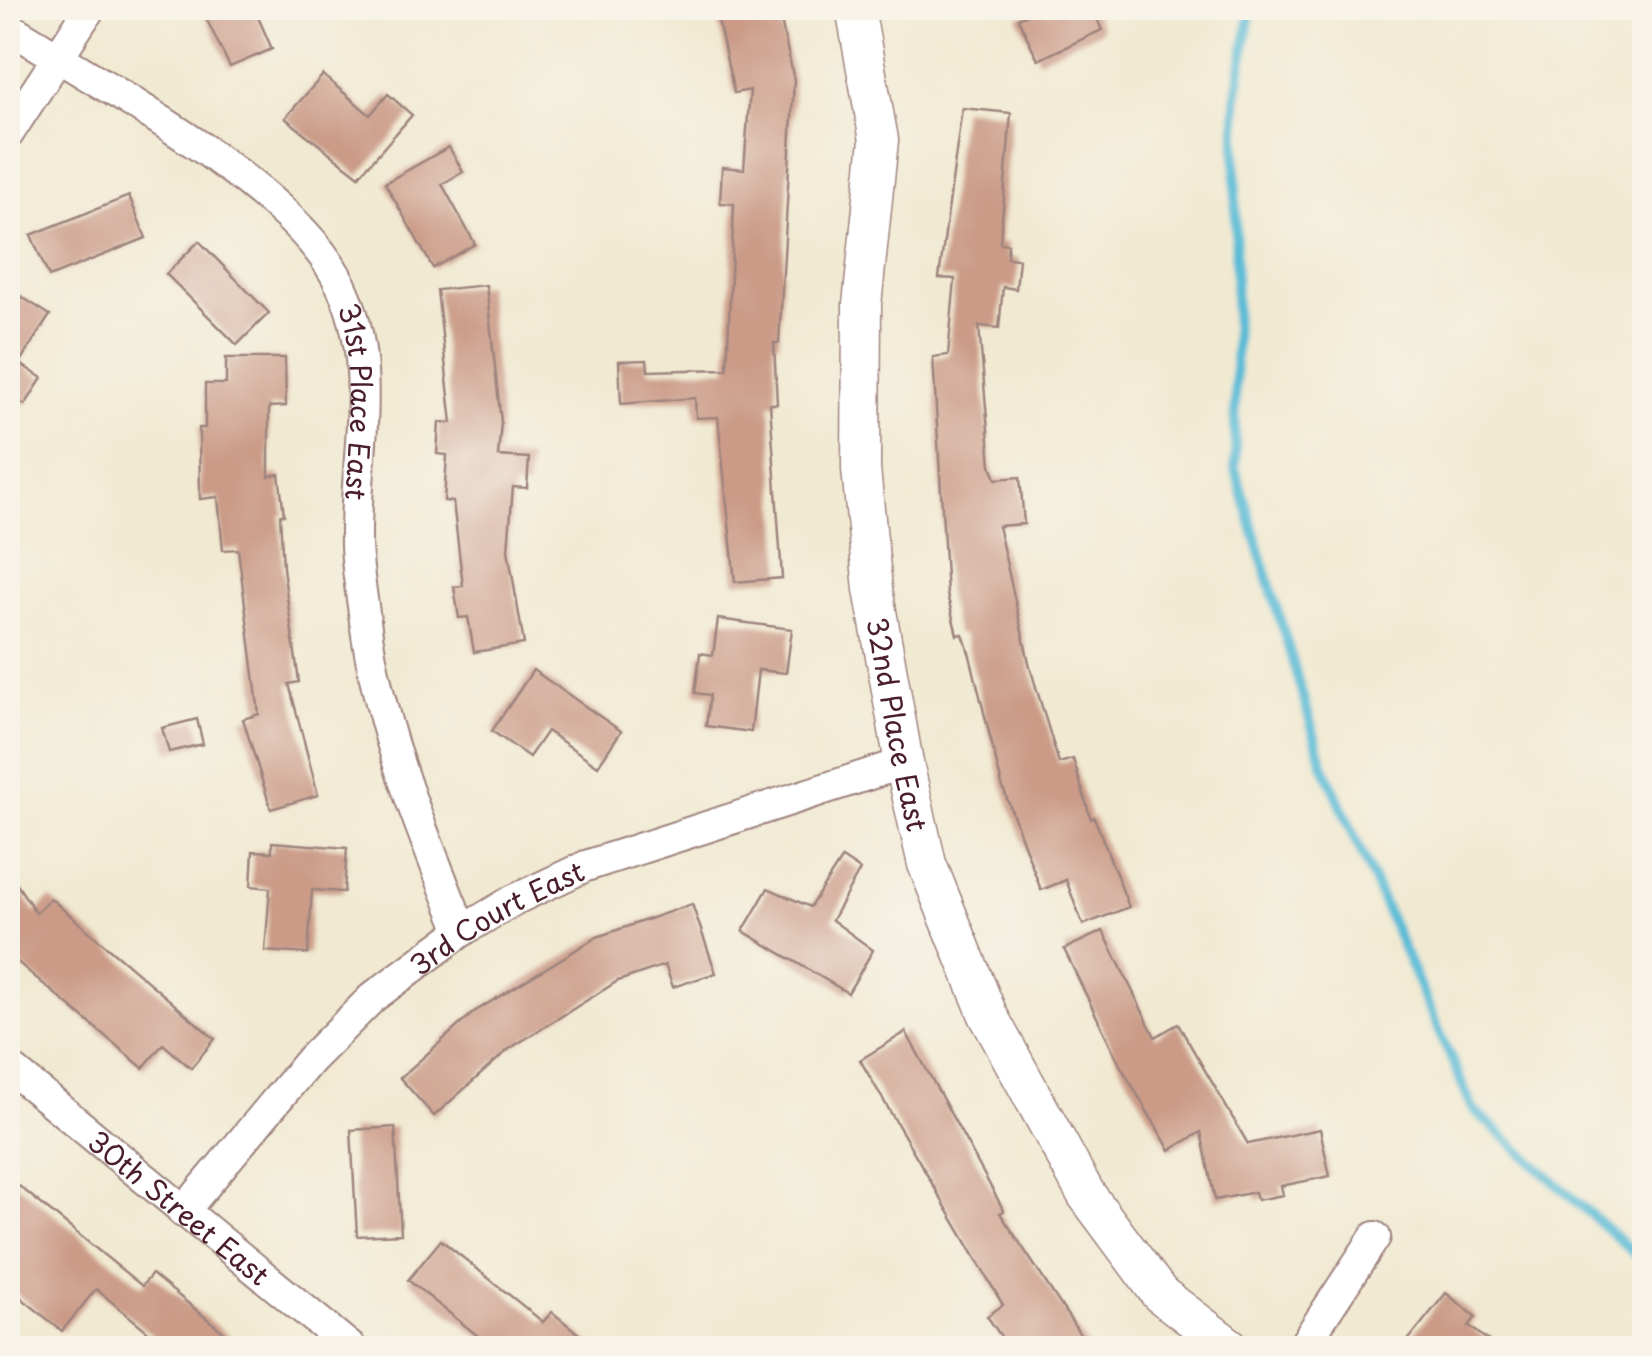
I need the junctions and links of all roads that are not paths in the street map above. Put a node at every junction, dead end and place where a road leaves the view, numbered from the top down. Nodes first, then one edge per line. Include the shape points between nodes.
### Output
1 (90, 8) edge
2 (855, 8) edge
3 (8, 27) edge
4 (57, 58) junction
5 (8, 134) edge
6 (904, 763) junction
7 (462, 931) junction
8 (8, 1066) edge
9 (183, 1212) junction
10 (1375, 1237) dead end
11 (351, 1348) edge
12 (1231, 1348) edge
13 (1302, 1348) edge

1 - 4 street
2 - 6 street, 32nd Place East via 879,140 862,305 862,469 872,589
3 - 4 street, 31st Place East
4 - 5 street
4 - 7 street, 31st Place East via 275,205 305,232 349,304 364,385 356,547 366,627 393,744
6 - 7 street, 3rd Court East via 586,866
6 - 12 street, 32nd Place East via 927,864 955,941 1025,1089 1132,1262 1189,1320
7 - 9 street, 3rd Court East via 373,997 335,1035
8 - 9 street, 30th Street East
9 - 11 street, 30th Street East
10 - 13 street

